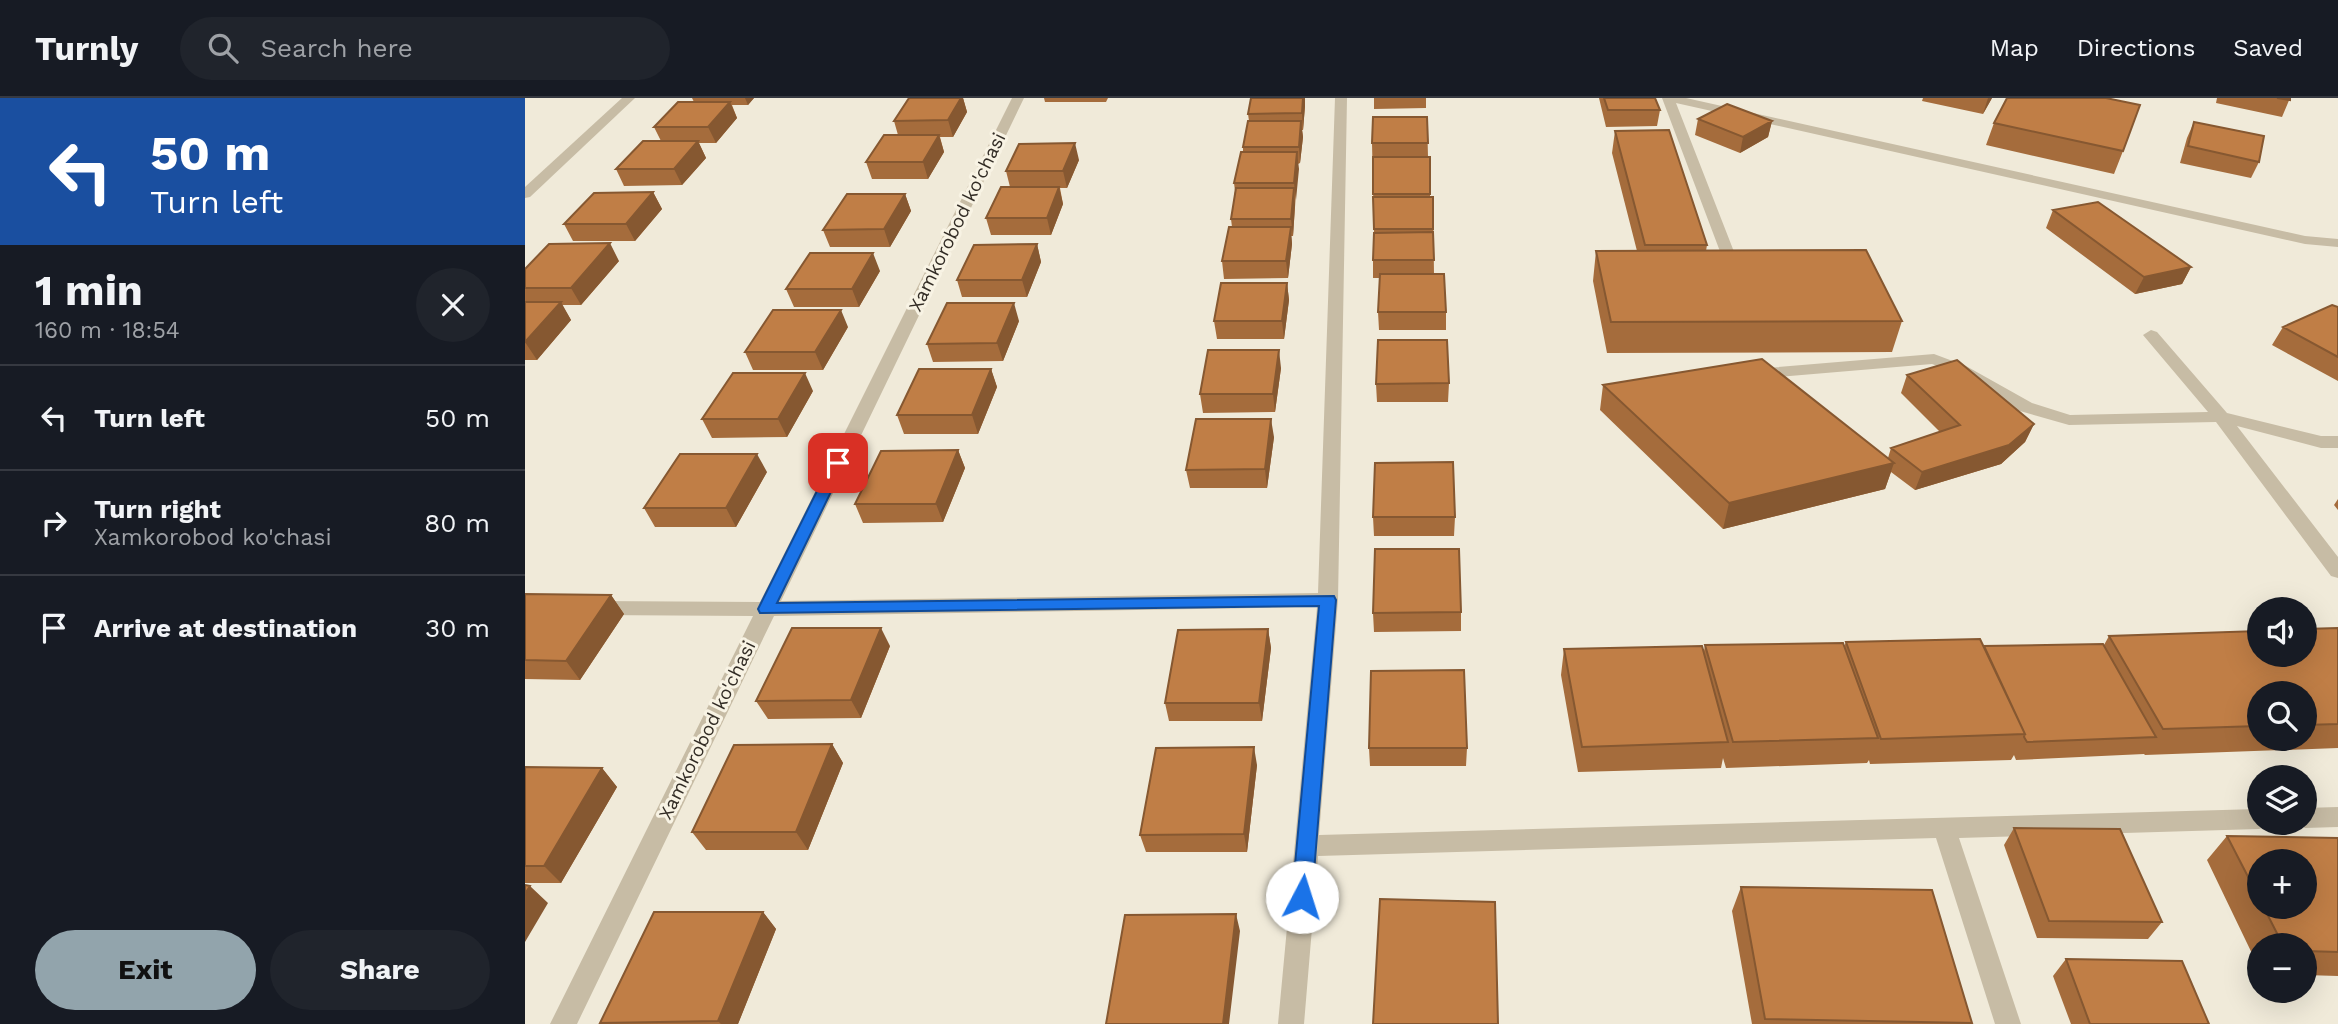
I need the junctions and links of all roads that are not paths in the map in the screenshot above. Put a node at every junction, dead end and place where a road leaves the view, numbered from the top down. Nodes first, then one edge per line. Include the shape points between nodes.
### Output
1 (629, 98) edge
2 (1019, 98) edge
3 (1341, 98) edge
4 (1669, 98) edge
5 (525, 194) edge
6 (2338, 243) edge
7 (1731, 262) edge
8 (2151, 335) dead end
9 (1734, 375) edge
10 (2221, 417) junction
11 (2338, 443) edge
12 (2338, 571) edge
13 (1328, 600) junction
14 (579, 608) edge
15 (766, 609) junction
16 (2338, 817) edge
17 (2317, 818) edge
18 (2247, 819) edge
19 (1944, 827) junction
20 (1307, 846) junction
21 (563, 1024) edge
22 (1291, 1024) edge
23 (2008, 1024) edge

1 - 5 street
2 - 15 street, Xamkorobod ko'chasi
3 - 13 street
4 - 6 street via 2305,240
4 - 7 street
8 - 10 street
9 - 10 street via 1934,359 2026,407 2069,420
10 - 11 street
10 - 12 street
13 - 15 street
13 - 20 street
14 - 15 street
15 - 21 street, Xamkorobod ko'chasi
16 - 17 street
18 - 19 street
19 - 20 street
19 - 23 street
20 - 22 street

